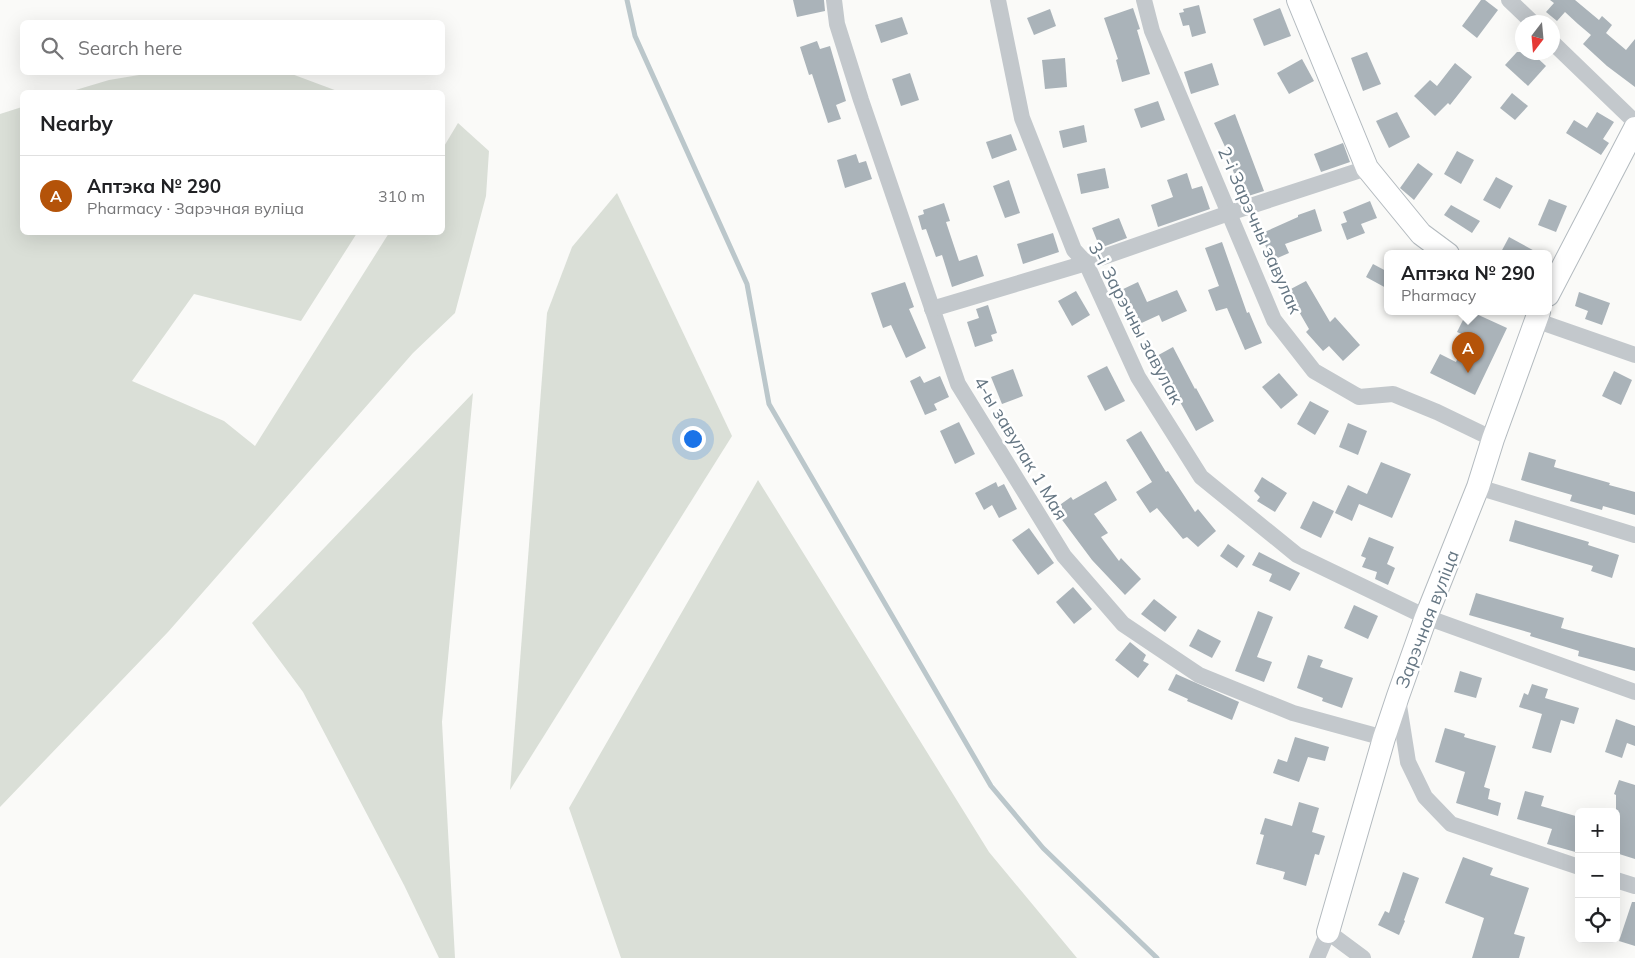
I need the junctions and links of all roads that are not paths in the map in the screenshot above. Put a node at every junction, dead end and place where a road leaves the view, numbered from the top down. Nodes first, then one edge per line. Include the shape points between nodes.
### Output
1 (834, 0) edge
2 (998, 0) edge
3 (1144, 0) edge
4 (1298, 0) edge
5 (1509, 0) edge
6 (1525, 15) edge
7 (1560, 50) edge
8 (1635, 122) edge
9 (1635, 128) edge
10 (1367, 168) junction
11 (1229, 213) junction
12 (1443, 250) edge
13 (1086, 263) junction
14 (1552, 287) edge
15 (932, 309) junction
16 (1533, 315) edge
17 (1535, 315) edge
18 (1635, 355) edge
19 (1493, 439) junction
20 (1478, 487) junction
21 (1635, 535) edge
22 (1426, 617) junction
23 (1635, 692) edge
24 (1398, 696) junction
25 (1384, 738) junction
26 (1575, 866) edge
27 (1620, 881) edge
28 (1635, 886) edge
29 (1328, 932) junction
30 (1317, 958) edge
31 (1363, 958) edge

1 - 15 street, 4-ы завулак 1 Мая via 860,100
2 - 13 street, 3-і Зарэчны завулак via 1022,118 1074,250
3 - 11 street, 2-і Зарэчны завулак via 1152,31
4 - 10 street
5 - 6 street
7 - 8 street
9 - 14 street
10 - 11 street
10 - 12 street via 1421,234
11 - 13 street
11 - 19 street, 2-і Зарэчны завулак via 1274,320 1314,371 1359,397 1393,394
13 - 15 street
13 - 22 street, 3-і Зарэчны завулак via 1138,378 1201,476 1297,555
15 - 25 street, 4-ы завулак 1 Мая via 958,384 1064,556 1123,624 1199,675 1293,712
16 - 19 street, Зарэчная вуліца
17 - 18 street
19 - 20 street, Зарэчная вуліца
20 - 21 street
20 - 22 street, Зарэчная вуліца
22 - 23 street, 3-і Зарэчны завулак
22 - 24 street, Зарэчная вуліца
24 - 25 street, Зарэчная вуліца
24 - 26 street via 1408,762 1424,797 1451,824
25 - 29 street, Зарэчная вуліца
27 - 28 street
29 - 30 street
29 - 31 street

